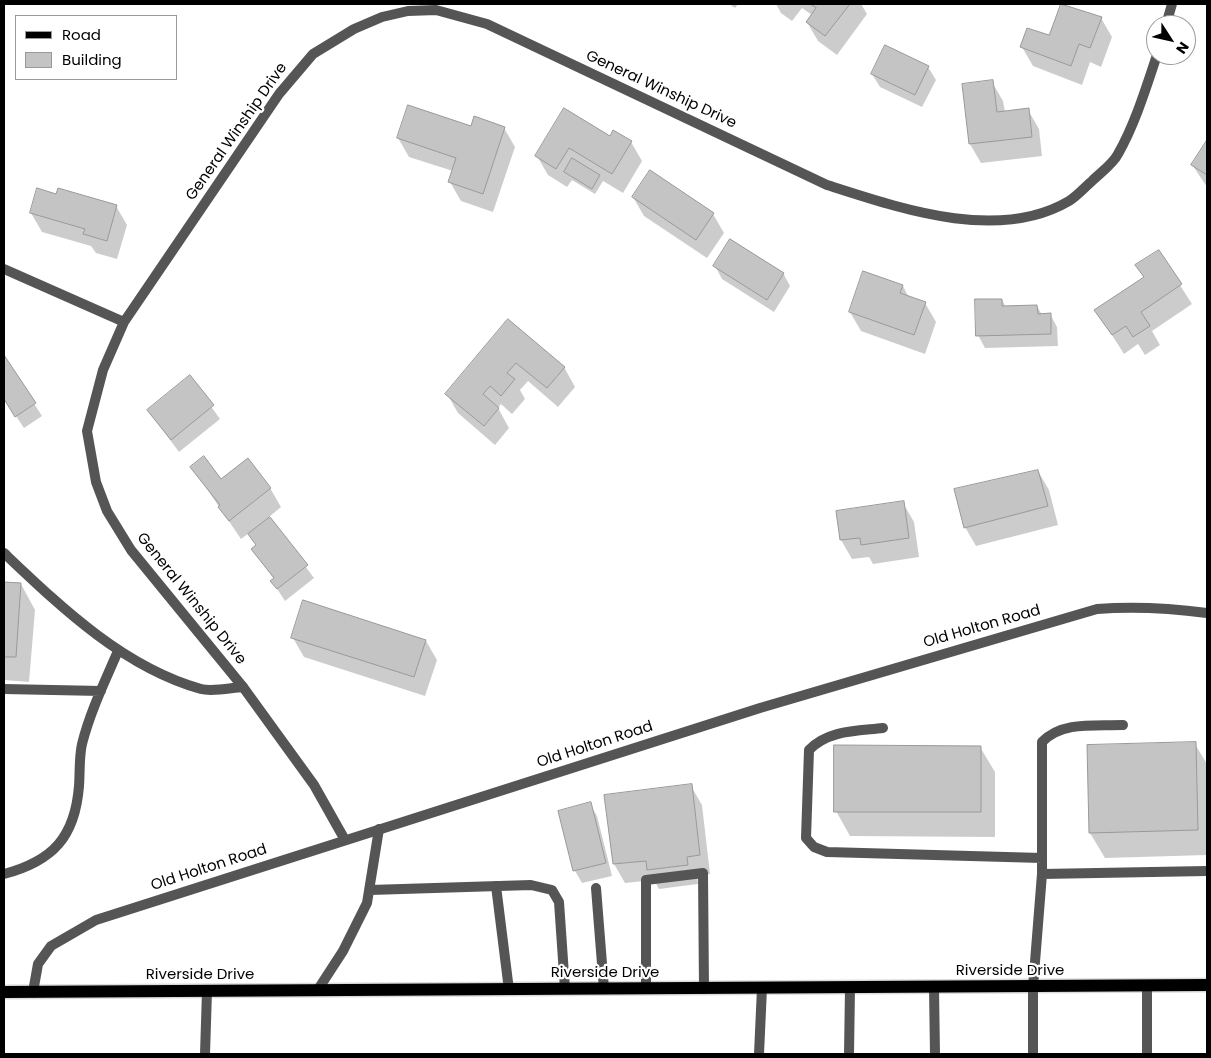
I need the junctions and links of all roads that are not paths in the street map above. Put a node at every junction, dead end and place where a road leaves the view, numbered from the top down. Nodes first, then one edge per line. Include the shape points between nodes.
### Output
1 (1153, 65) edge
2 (4, 270) edge
3 (124, 322) junction
4 (4, 553) edge
5 (1207, 613) edge
6 (118, 651) junction
7 (243, 687) junction
8 (4, 689) edge
9 (101, 691) junction
10 (1123, 725) dead end
11 (883, 728) dead end
12 (379, 829) junction
13 (345, 840) junction
14 (1042, 858) junction
15 (1207, 871) edge
16 (4, 874) edge
17 (1042, 874) junction
18 (496, 886) junction
19 (596, 888) dead end
20 (370, 890) junction
21 (1207, 985) edge
22 (1147, 986) junction
23 (1033, 987) junction
24 (762, 988) junction
25 (850, 988) junction
26 (934, 988) junction
27 (565, 989) junction
28 (604, 989) junction
29 (646, 989) junction
30 (704, 989) junction
31 (509, 990) junction
32 (207, 991) junction
33 (317, 991) junction
34 (4, 992) edge
35 (33, 992) junction
36 (205, 1054) edge
37 (759, 1054) edge
38 (850, 1054) edge
39 (935, 1054) edge
40 (1033, 1054) edge
41 (1147, 1054) edge

1 - 3 street, General Winship Drive via 1118,155 1070,200 1043,212 1007,221 935,215 827,185 487,24 436,10 408,11 382,17 354,29 313,54 279,94
2 - 3 street
3 - 7 street, General Winship Drive via 103,370 87,432 96,482 107,510 130,550
4 - 6 street
5 - 12 street, Old Holton Road via 1163,607 1097,609 760,708
6 - 7 street via 202,690
6 - 9 street
7 - 13 street, General Winship Drive via 314,785
8 - 9 street
9 - 16 street via 82,746 78,796 65,837 40,861
10 - 14 street via 1062,728 1042,742
11 - 14 street via 831,734 819,739 809,750 806,838 814,847 827,852
12 - 13 street, Old Holton Road
12 - 20 street
13 - 35 street, Old Holton Road via 96,920 51,946 38,964
14 - 17 street
15 - 17 street
17 - 23 street
18 - 20 street
18 - 27 street via 531,885 552,890 559,902
18 - 31 street
19 - 28 street
20 - 33 street via 367,903 343,951
21 - 22 main road, Riverside Drive
22 - 23 main road, Riverside Drive
22 - 41 street
23 - 26 main road, Riverside Drive
23 - 40 street
24 - 25 main road, Riverside Drive
24 - 30 main road, Riverside Drive
24 - 37 street
25 - 26 main road, Riverside Drive
25 - 38 street
26 - 39 street
27 - 28 main road, Riverside Drive
27 - 31 main road, Riverside Drive
28 - 29 main road, Riverside Drive
29 - 30 main road, Riverside Drive
29 - 30 street via 646,880 703,873
31 - 33 main road, Riverside Drive
32 - 33 main road, Riverside Drive
32 - 35 main road, Riverside Drive
32 - 36 street
34 - 35 main road, Riverside Drive

